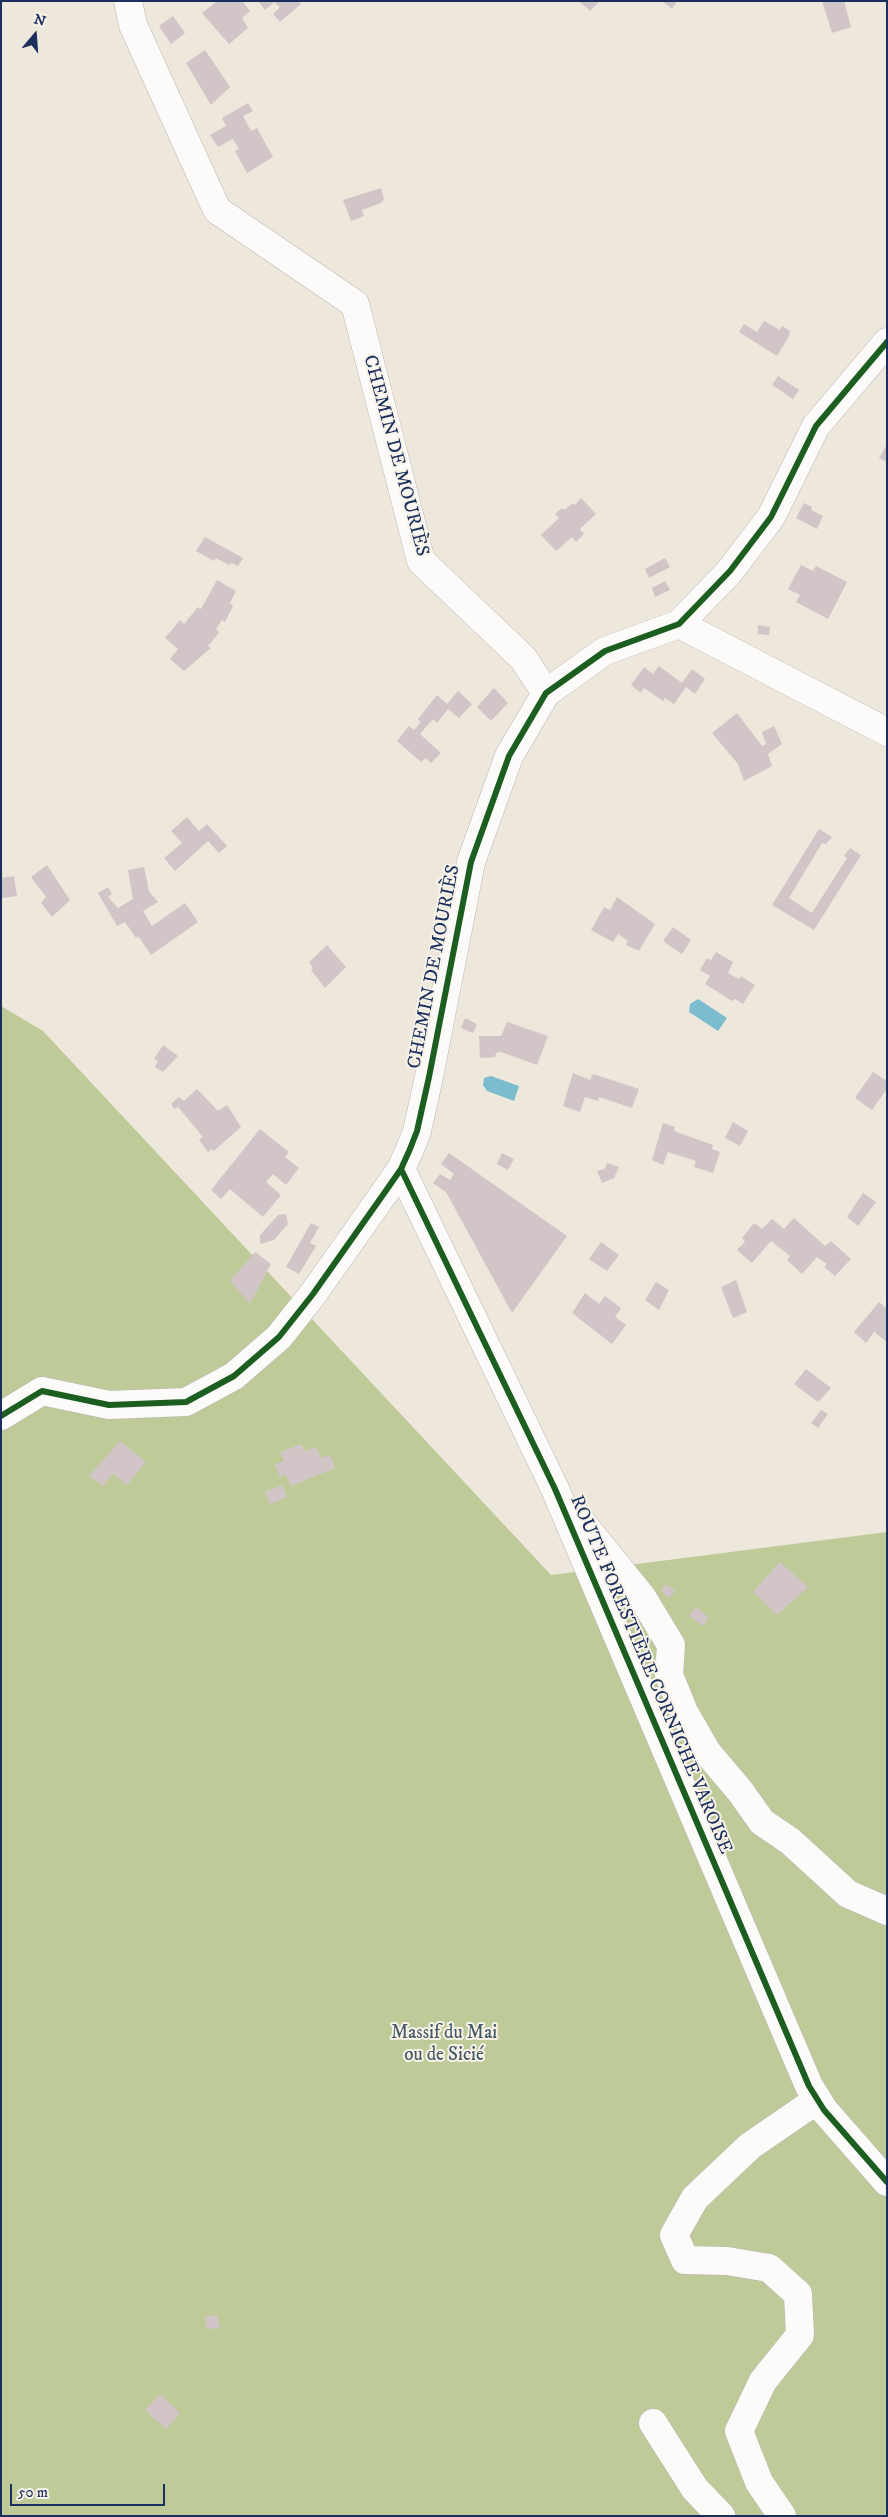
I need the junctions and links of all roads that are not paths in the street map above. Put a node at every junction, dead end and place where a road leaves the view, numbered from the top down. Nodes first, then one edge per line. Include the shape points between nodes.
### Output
1 (128, 1) edge
2 (887, 342) edge
3 (679, 624) junction
4 (546, 693) junction
5 (887, 732) edge
6 (401, 1169) junction
7 (1, 1416) edge
8 (555, 1489) junction
9 (887, 1911) edge
10 (817, 2100) junction
11 (887, 2182) edge
12 (653, 2423) dead end
13 (721, 2516) edge
14 (782, 2516) edge

1 - 4 street, CHEMIN DE MOURIÈS via 133,25 217,210 355,304 421,561 524,658
2 - 3 street via 816,426 771,518 730,571
3 - 4 street via 605,651
3 - 5 street
4 - 6 street, CHEMIN DE MOURIÈS via 509,756 471,862 424,1104
6 - 7 street, CHEMIN DE MOURIÈS via 279,1337 234,1376 186,1402 109,1405 42,1391
6 - 8 street, ROUTE FORESTIÈRE CORNICHE VAROISE
8 - 9 street via 642,1597 671,1645 670,1675 684,1712 707,1752 762,1822 790,1841 848,1894
8 - 10 street, ROUTE FORESTIÈRE CORNICHE VAROISE
10 - 11 street, ROUTE FORESTIÈRE CORNICHE VAROISE
10 - 14 street via 750,2146 695,2198 674,2235 685,2260 728,2261 769,2268 798,2294 800,2335 763,2381 739,2430 760,2482
12 - 13 street via 694,2490

